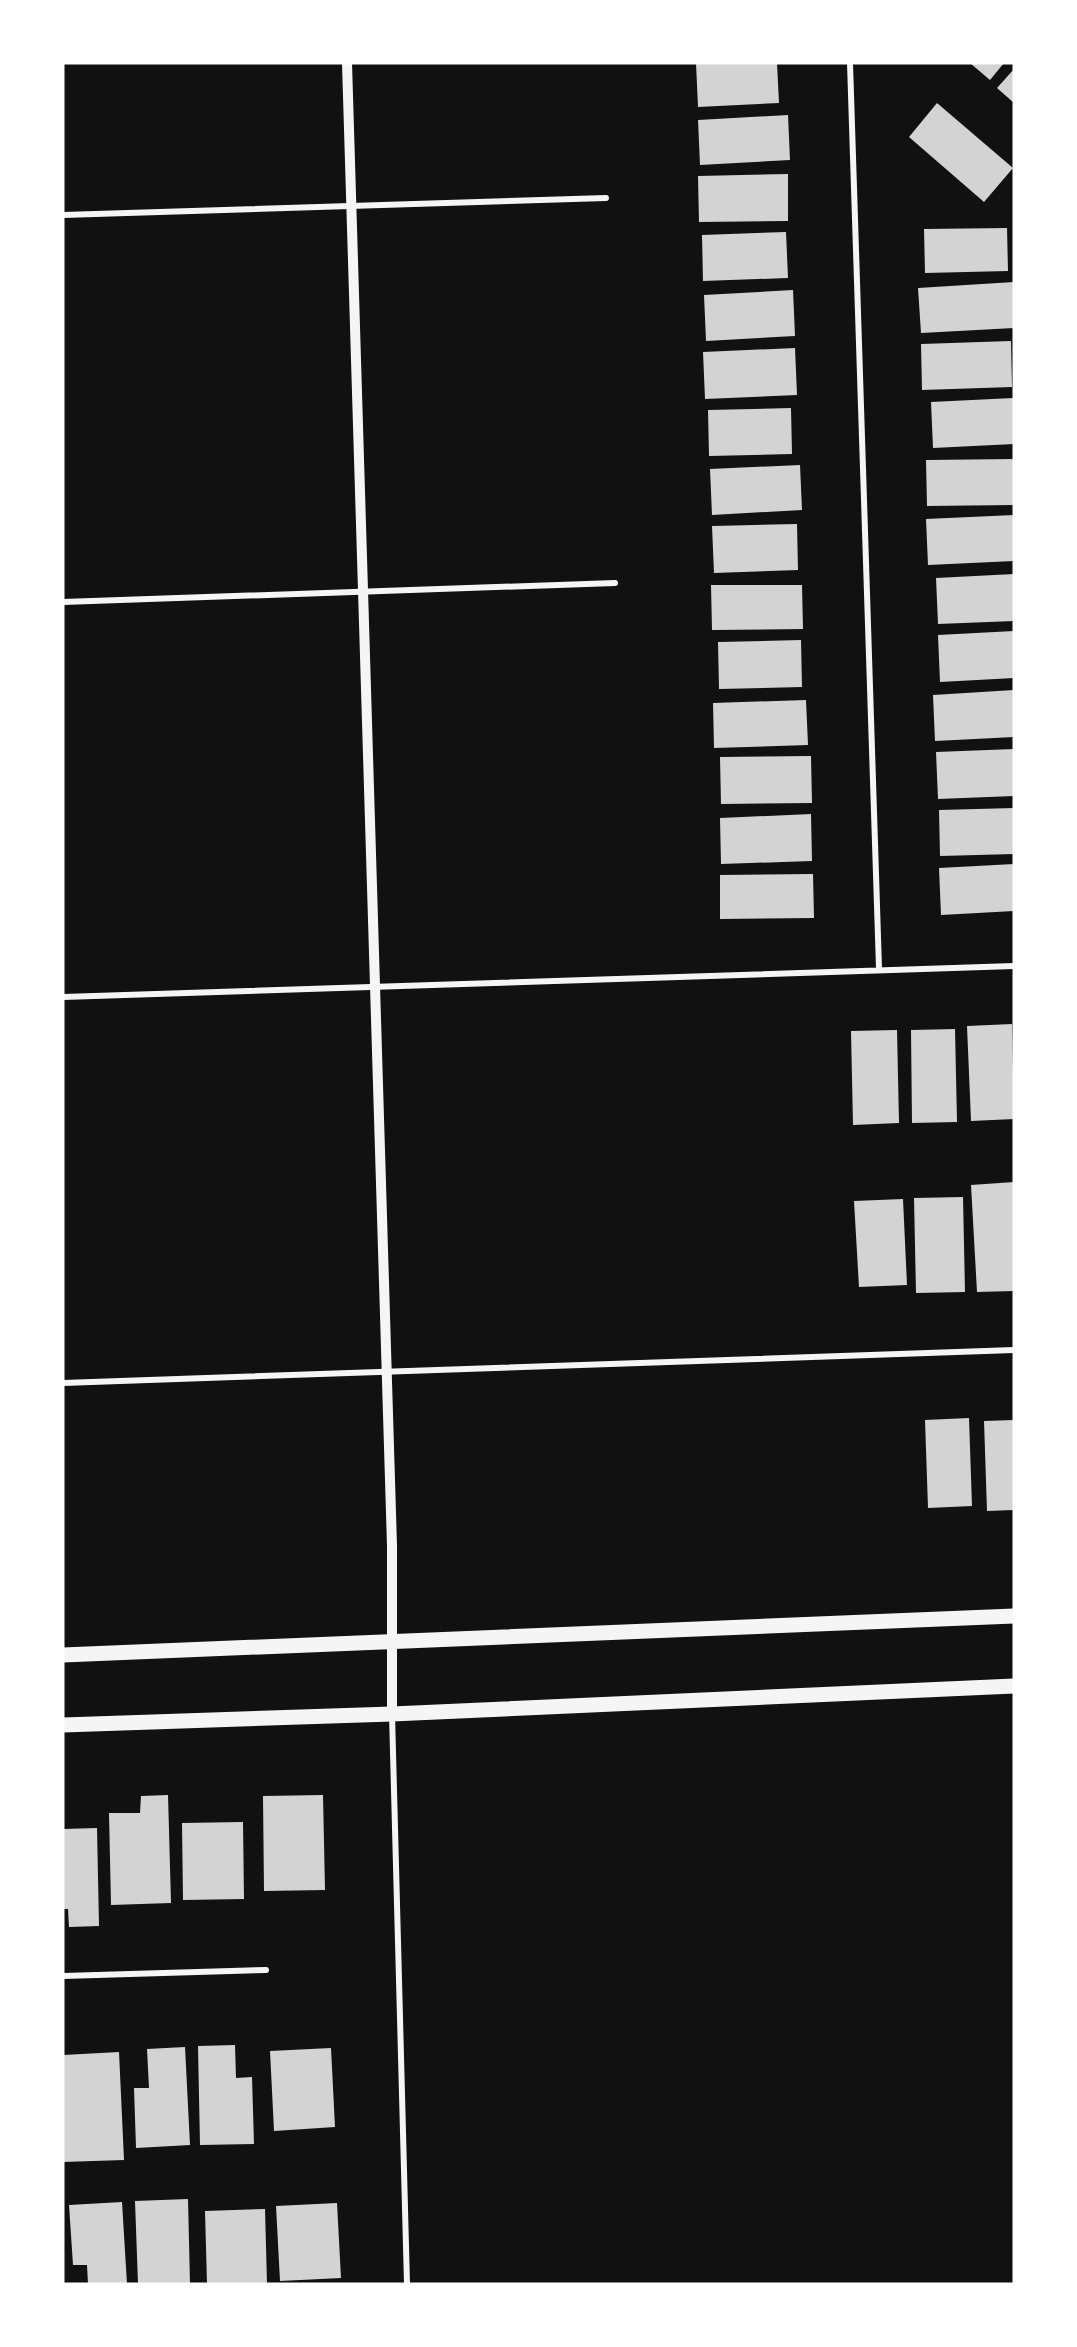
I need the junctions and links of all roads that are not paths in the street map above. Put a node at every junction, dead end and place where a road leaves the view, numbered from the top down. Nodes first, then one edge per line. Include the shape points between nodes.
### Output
1 (347, 63) edge
2 (850, 63) edge
3 (606, 198) dead end
4 (351, 206) junction
5 (63, 215) edge
6 (615, 584) dead end
7 (363, 592) junction
8 (63, 602) edge
9 (1014, 966) edge
10 (879, 969) junction
11 (374, 986) junction
12 (63, 997) edge
13 (1014, 1350) edge
14 (386, 1372) junction
15 (63, 1383) edge
16 (1014, 1616) edge
17 (392, 1642) junction
18 (63, 1655) edge
19 (1014, 1686) edge
20 (392, 1714) junction
21 (63, 1725) edge
22 (266, 1970) dead end
23 (63, 1976) edge
24 (407, 2284) edge

1 - 4 street
2 - 10 street
3 - 4 street
4 - 5 street
4 - 7 street
6 - 7 street
7 - 8 street
7 - 11 street
9 - 10 street
10 - 11 street
11 - 12 street
11 - 14 street
13 - 14 street
14 - 15 street
14 - 17 street
16 - 17 main road
17 - 18 main road
17 - 20 street
19 - 20 main road
20 - 21 main road
20 - 24 street
22 - 23 street

